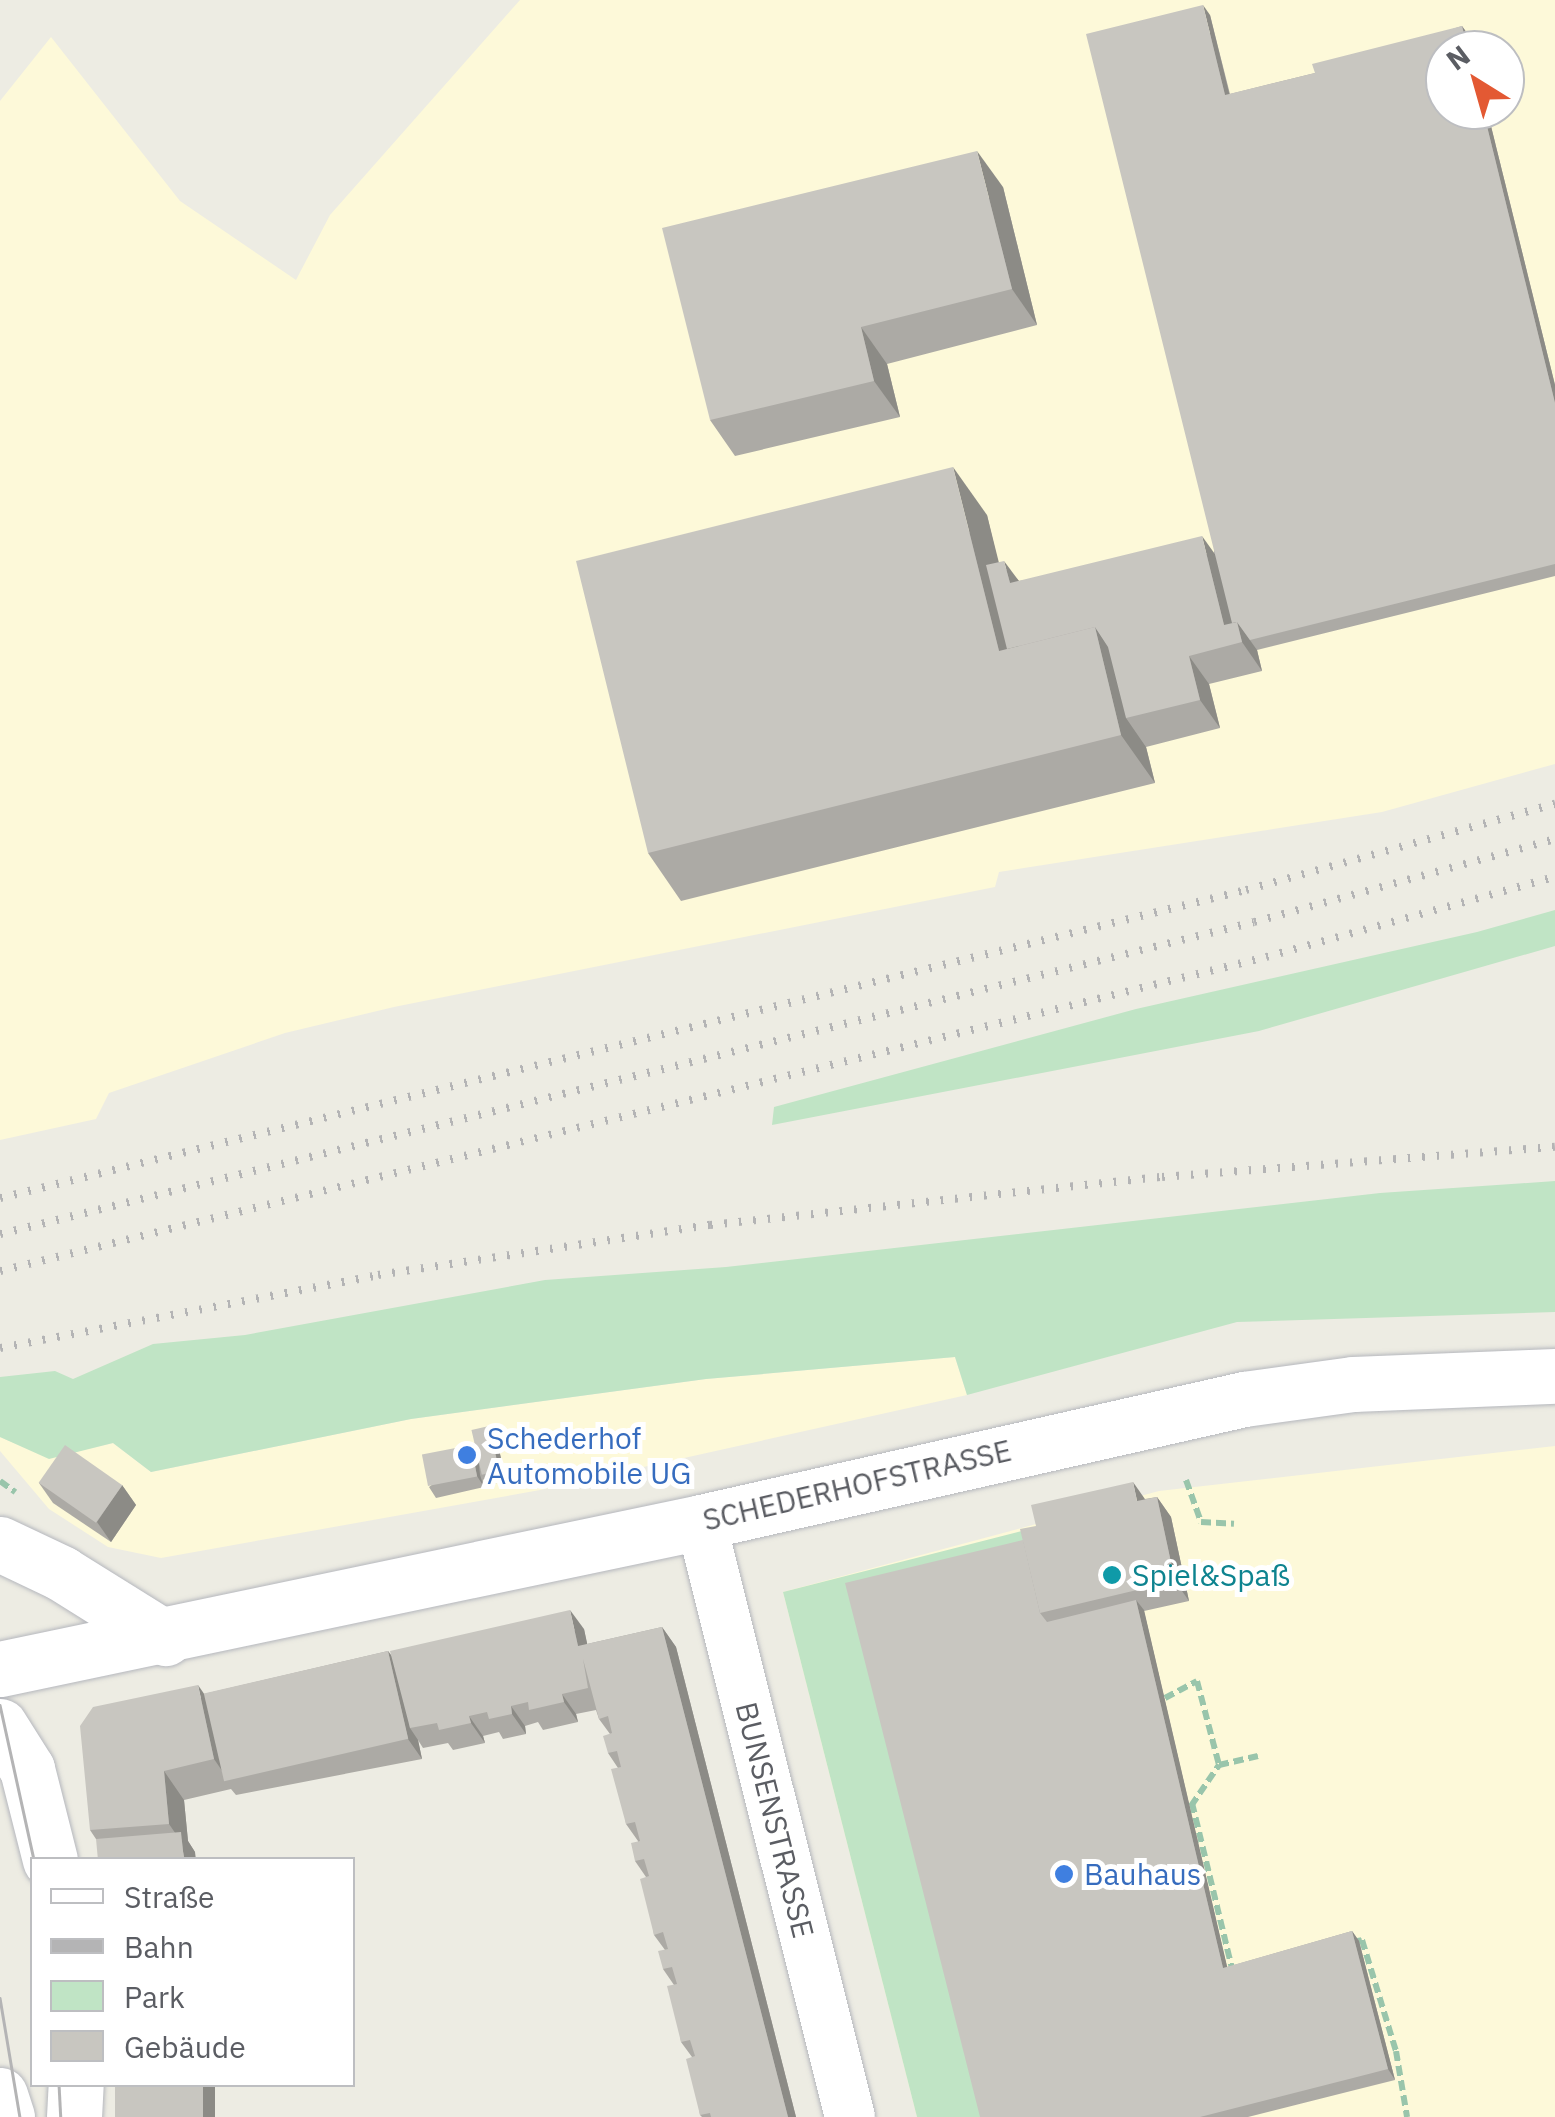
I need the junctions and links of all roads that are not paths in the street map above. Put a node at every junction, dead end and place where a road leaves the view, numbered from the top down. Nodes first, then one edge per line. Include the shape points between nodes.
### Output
1 (1555, 1376) edge
2 (701, 1522) junction
3 (0, 1544) edge
4 (165, 1638) junction
5 (0, 1670) edge
6 (0, 1726) edge
7 (49, 1857) edge
8 (76, 2087) edge
9 (0, 2096) edge
10 (8, 2117) edge
11 (74, 2117) edge
12 (850, 2117) edge

1 - 2 street, SCHEDERHOFSTRASSE via 1353,1384 1244,1399
2 - 4 street, SCHEDERHOFSTRASSE
2 - 12 street, BUNSENSTRASSE
3 - 4 street
4 - 5 street, SCHEDERHOFSTRASSE
6 - 7 street via 27,1769
8 - 11 street
9 - 10 street

